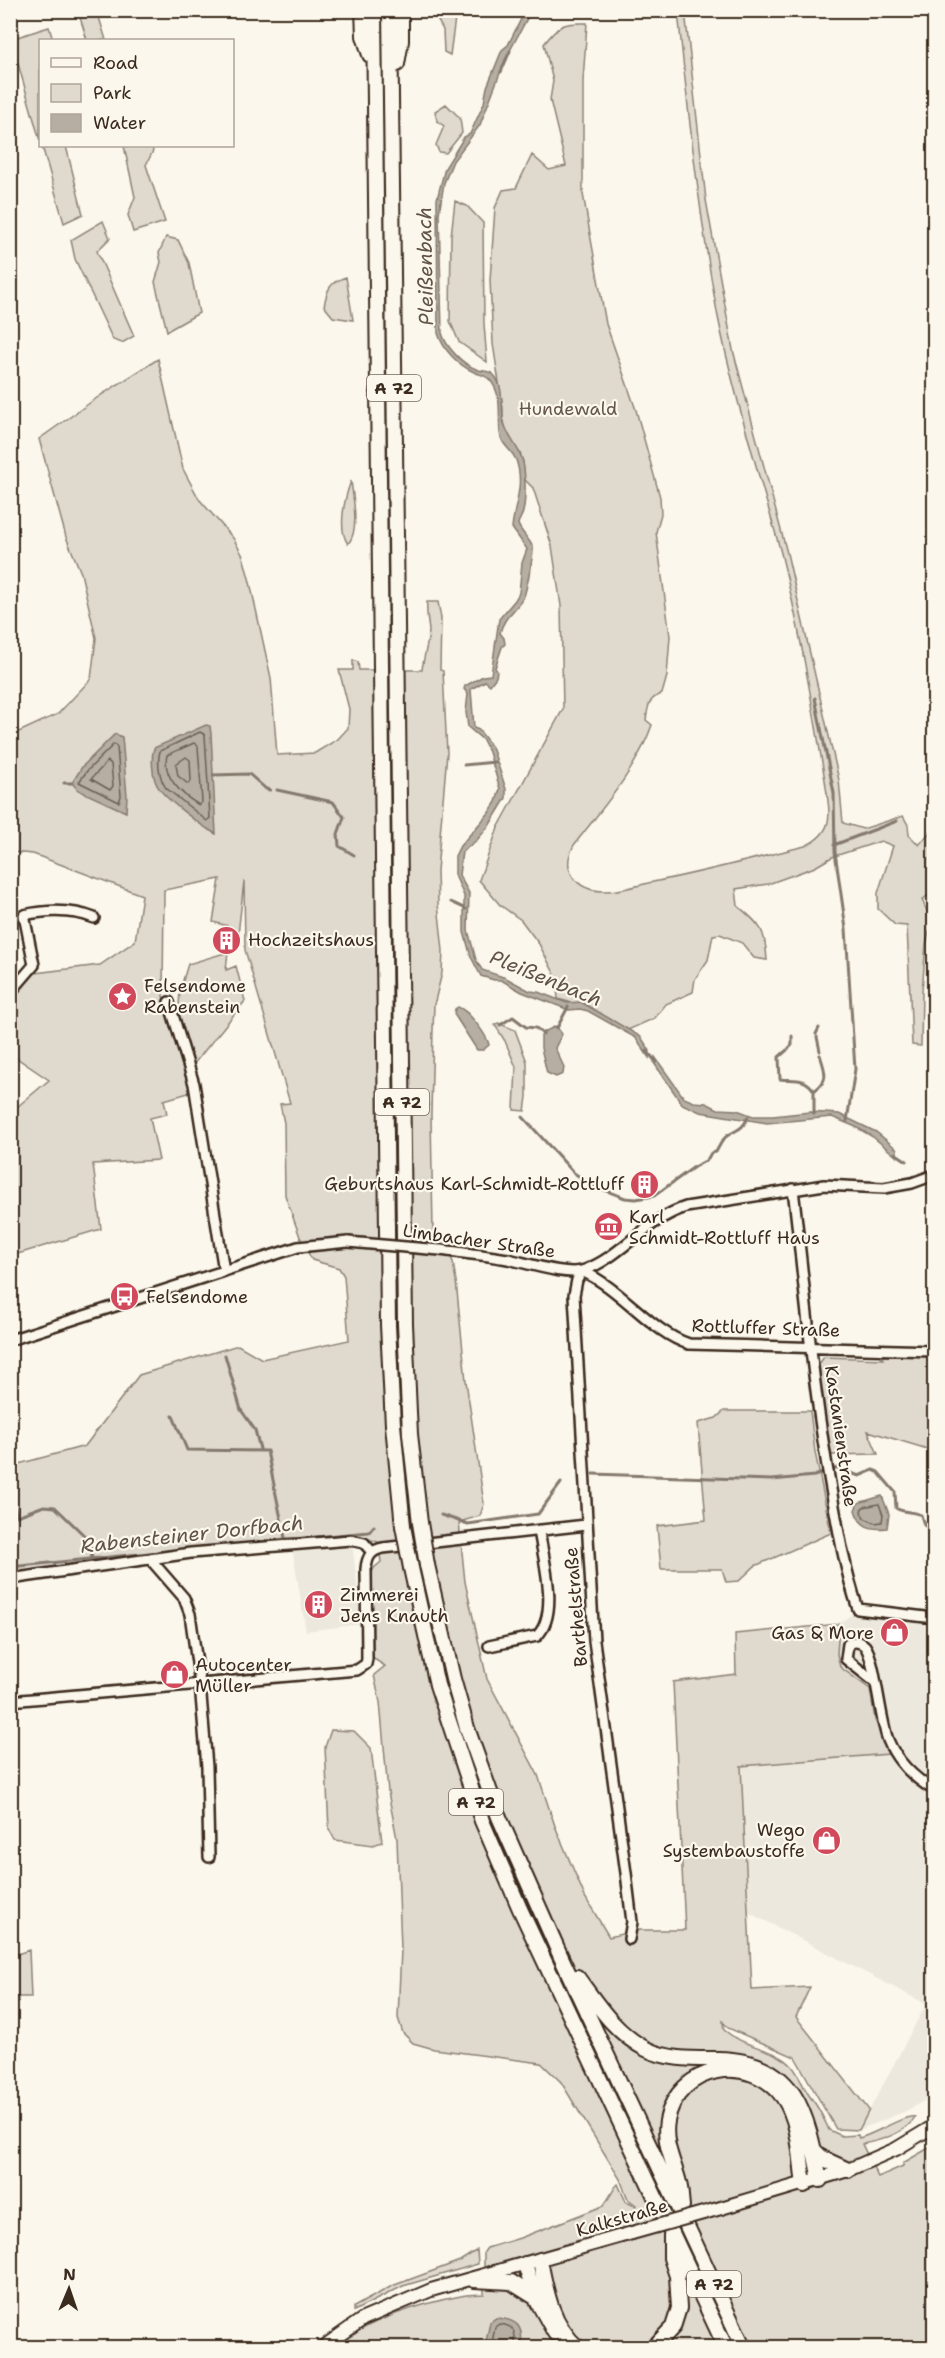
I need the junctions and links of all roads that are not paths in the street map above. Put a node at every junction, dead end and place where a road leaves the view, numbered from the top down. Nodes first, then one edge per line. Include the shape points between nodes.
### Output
1 (363, 10) edge
2 (374, 10) edge
3 (390, 10) edge
4 (401, 10) edge
5 (374, 71) junction
6 (391, 95) junction
7 (94, 918) dead end
8 (10, 993) edge
9 (169, 1002) dead end
10 (934, 1175) edge
11 (793, 1189) junction
12 (224, 1271) junction
13 (582, 1271) junction
14 (10, 1340) edge
15 (811, 1348) junction
16 (934, 1351) edge
17 (586, 1525) junction
18 (539, 1530) junction
19 (372, 1552) junction
20 (151, 1560) junction
21 (10, 1579) edge
22 (934, 1618) edge
23 (489, 1646) dead end
24 (874, 1682) dead end
25 (200, 1684) junction
26 (10, 1701) edge
27 (934, 1790) edge
28 (210, 1857) dead end
29 (629, 1940) dead end
30 (561, 1957) junction
31 (934, 2126) edge
32 (813, 2149) junction
33 (848, 2170) junction
34 (820, 2180) junction
35 (804, 2185) junction
36 (684, 2220) junction
37 (671, 2230) junction
38 (540, 2260) junction
39 (525, 2264) junction
40 (474, 2280) junction
41 (535, 2297) junction
42 (322, 2348) edge
43 (564, 2348) edge
44 (578, 2348) edge
45 (653, 2348) edge
46 (726, 2348) edge
47 (744, 2348) edge

1 - 5 highway via 364,36
2 - 5 highway, A 72
3 - 6 highway, A 72
4 - 6 highway via 401,41
5 - 37 highway, A 72, bridge via 388,1325 403,1526 437,1684 482,1821
6 - 30 highway, A 72, bridge via 409,1424 427,1566 453,1679 499,1817
7 - 8 street via 42,911 24,915 34,965
9 - 12 street via 194,1083
10 - 11 street via 884,1188 824,1185
11 - 13 street via 669,1213 598,1264
11 - 15 street, Kastanienstraße
12 - 13 street, Limbacher Straße, bridge via 298,1247 348,1242 440,1250
12 - 14 street, Limbacher Straße
13 - 15 street, Rottluffer Straße via 600,1279 680,1341
13 - 17 street, Barthelstraße via 574,1293
15 - 16 street, Rottluffer Straße
15 - 22 street, Kastanienstraße via 819,1426 858,1609
17 - 18 street
17 - 29 street, Barthelstraße via 594,1641 632,1922
18 - 19 street
18 - 23 street via 550,1606 546,1623 537,1636
19 - 20 street via 364,1543 352,1540 191,1553
19 - 25 street via 366,1569 368,1659 361,1667
20 - 21 street
20 - 25 street via 184,1598
24 - 27 street via 883,1725 894,1752 908,1771
25 - 26 street
25 - 28 street
30 - 32 highway via 615,2026 646,2049 665,2056 741,2060 773,2072 799,2104
30 - 36 highway, A 72
31 - 33 main road, Kalkstraße via 896,2150
32 - 33 highway via 822,2158
32 - 34 highway
33 - 34 main road, Kalkstraße
34 - 35 main road, Kalkstraße
35 - 36 highway via 794,2121 784,2099 756,2074 715,2071 681,2090 666,2124
35 - 38 main road, Kalkstraße, bridge
36 - 47 highway, A 72
37 - 45 highway via 679,2308 673,2327
37 - 46 highway, A 72
38 - 39 main road, Kalkstraße
38 - 44 highway via 556,2321
39 - 40 main road, Kalkstraße
39 - 41 highway
40 - 41 highway via 511,2282
40 - 42 main road, Kalkstraße via 394,2304 356,2323
41 - 43 highway

